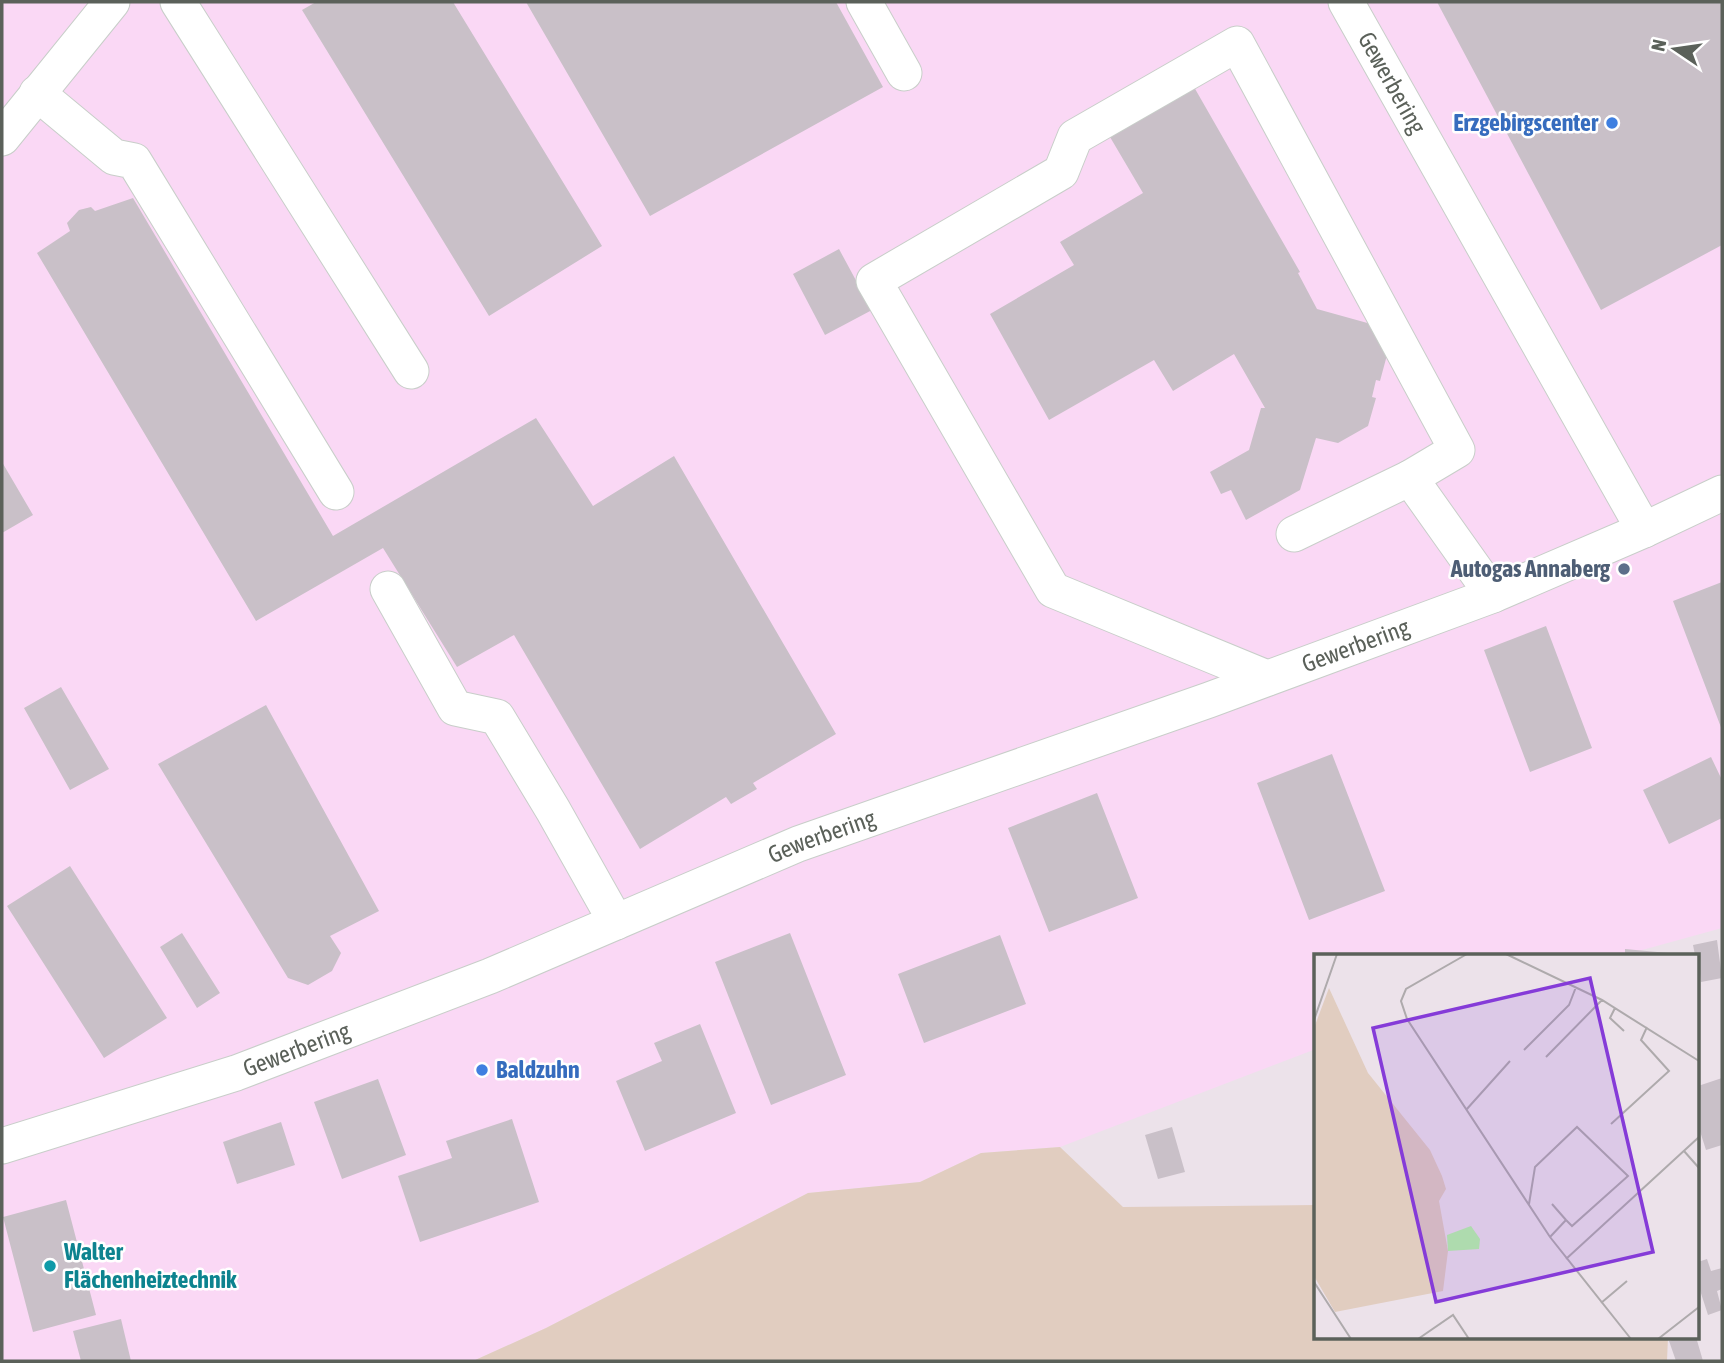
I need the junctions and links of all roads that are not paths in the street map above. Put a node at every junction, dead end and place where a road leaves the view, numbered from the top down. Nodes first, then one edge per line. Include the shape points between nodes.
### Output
1 (112, 2) edge
2 (178, 2) edge
3 (864, 2) edge
4 (1346, 2) edge
5 (904, 73) dead end
6 (37, 93) junction
7 (2, 138) edge
8 (411, 371) dead end
9 (1409, 478) junction
10 (336, 492) dead end
11 (1722, 493) edge
12 (1644, 530) junction
13 (1294, 534) dead end
14 (388, 589) dead end
15 (1493, 594) junction
16 (1267, 678) junction
17 (616, 922) junction
18 (2, 1146) edge

1 - 6 street
2 - 8 street
3 - 5 street
4 - 12 street, Gewerbering
6 - 7 street
6 - 10 street via 114,156 134,161
9 - 13 street
9 - 15 street
9 - 16 street via 1457,450 1237,44 1075,137 1061,172 874,281 1053,590
11 - 12 street, Gewerbering
12 - 15 street, Gewerbering
14 - 17 street via 454,708 497,717
15 - 16 street, Gewerbering
16 - 17 street, Gewerbering via 799,844
17 - 18 street, Gewerbering via 490,976 236,1073

